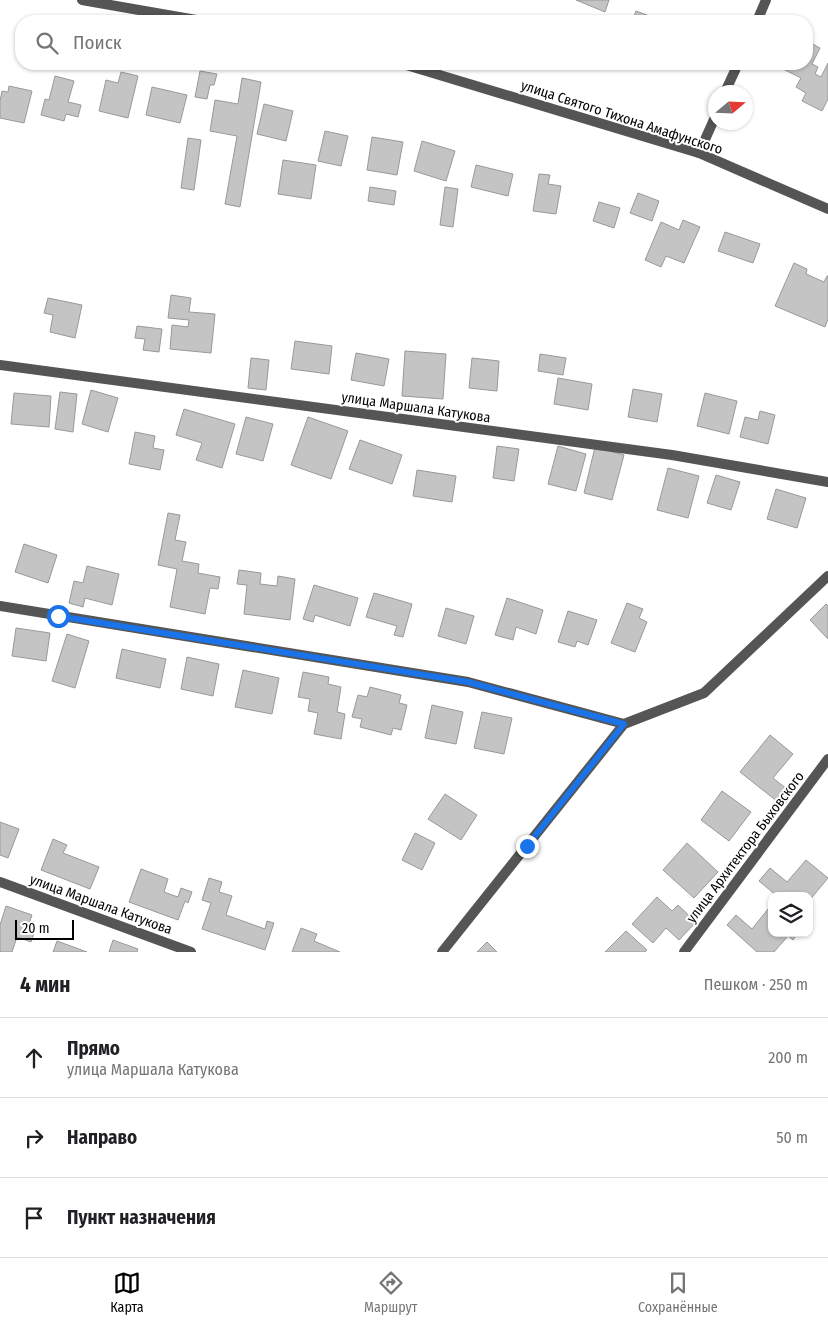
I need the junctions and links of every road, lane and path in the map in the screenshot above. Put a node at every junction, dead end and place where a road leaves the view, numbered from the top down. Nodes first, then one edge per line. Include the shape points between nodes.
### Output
1 (82, 0) edge
2 (766, 0) edge
3 (168, 15) edge
4 (760, 15) edge
5 (423, 70) edge
6 (735, 70) edge
7 (728, 85) edge
8 (709, 130) edge
9 (698, 153) junction
10 (828, 209) edge
11 (0, 365) edge
12 (828, 482) edge
13 (828, 576) edge
14 (0, 606) edge
15 (624, 724) junction
16 (828, 759) edge
17 (0, 882) edge
18 (192, 952) edge
19 (442, 952) edge
20 (684, 952) edge

1 - 3 street
2 - 4 street
5 - 9 street, улица Святого Тихона Амафунского
6 - 7 street
8 - 9 street
9 - 10 street, улица Святого Тихона Амафунского
11 - 12 street, улица Маршала Катукова via 662,454
13 - 15 street via 704,693
14 - 15 street via 468,682
15 - 19 street
16 - 20 street, улица Архитектора Быховского
17 - 18 street, улица Маршала Катукова

